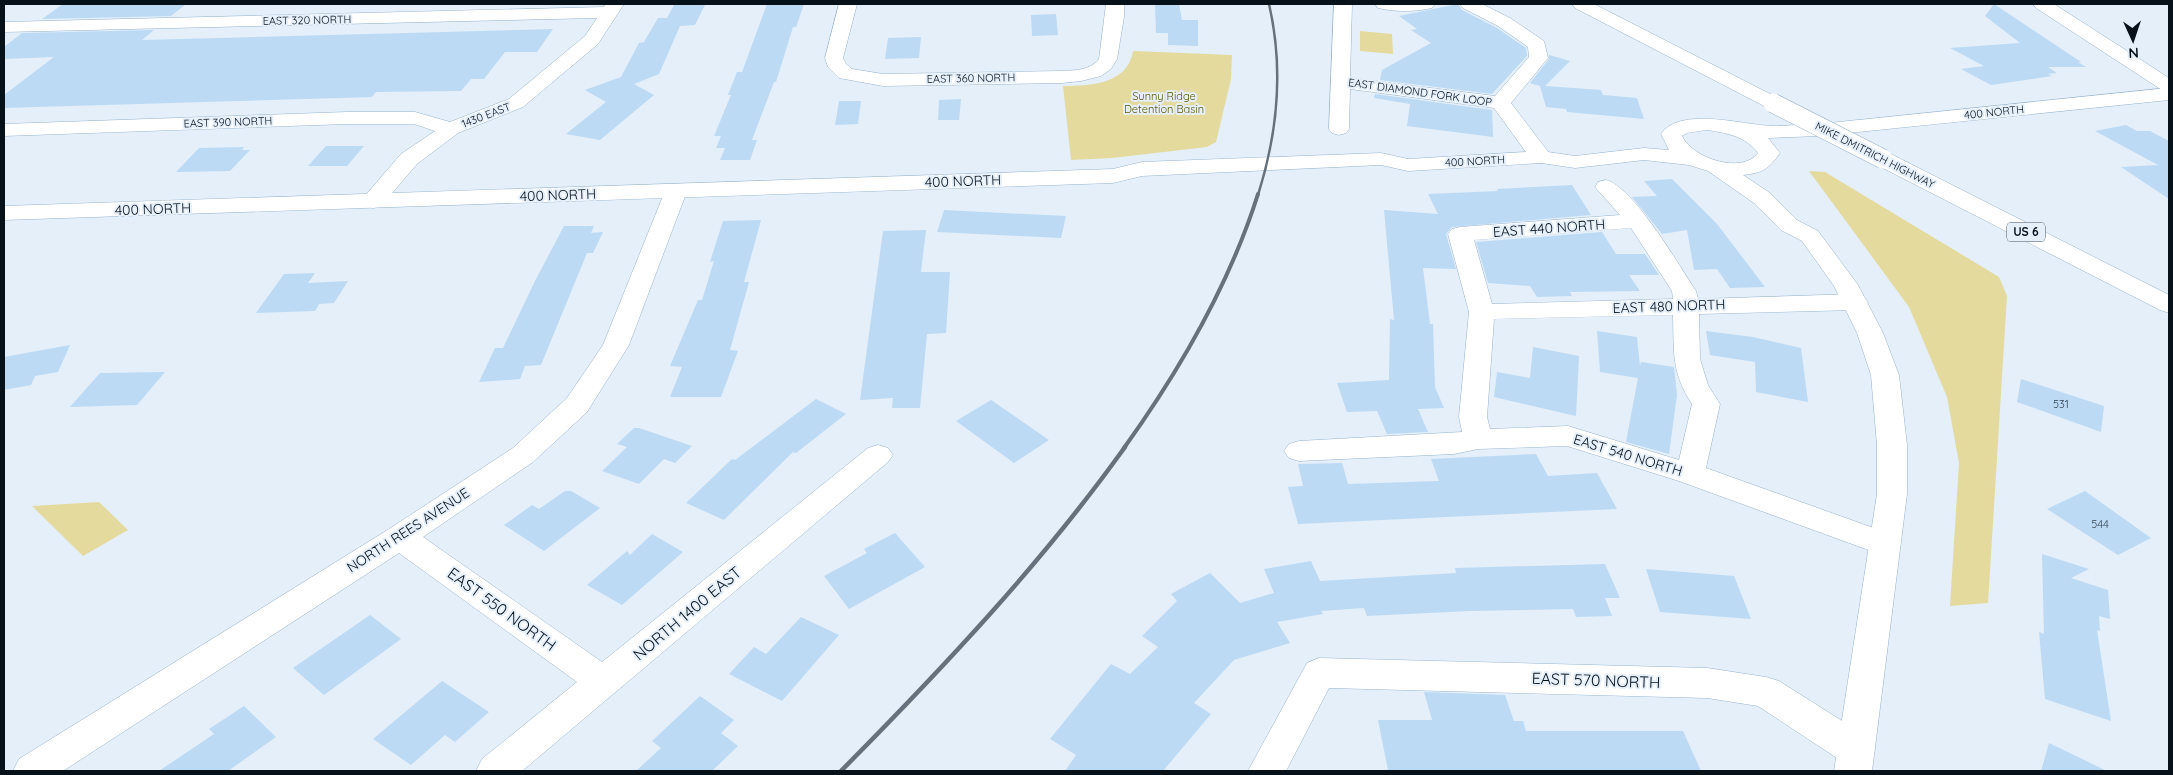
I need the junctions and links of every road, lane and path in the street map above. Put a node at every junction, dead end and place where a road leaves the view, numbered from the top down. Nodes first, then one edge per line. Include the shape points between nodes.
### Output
1 (848, 4) edge
2 (1115, 4) edge
3 (1343, 4) edge
4 (1384, 4) edge
5 (1426, 4) edge
6 (1469, 4) edge
7 (1581, 4) edge
8 (2042, 4) edge
9 (613, 8) edge
10 (4, 27) edge
11 (1339, 82) junction
12 (2169, 86) edge
13 (2169, 94) edge
14 (1500, 103) junction
15 (451, 129) junction
16 (1339, 129) dead end
17 (1737, 129) junction
18 (4, 130) edge
19 (1819, 130) junction
20 (1671, 134) junction
21 (1541, 157) junction
22 (1693, 159) junction
23 (1765, 159) junction
24 (1714, 166) junction
25 (1606, 187) dead end
26 (676, 191) junction
27 (373, 201) junction
28 (4, 213) edge
29 (1638, 221) junction
30 (1810, 236) junction
31 (1855, 302) junction
32 (2169, 305) edge
33 (1686, 306) junction
34 (1482, 312) junction
35 (1478, 439) junction
36 (1299, 451) dead end
37 (878, 455) dead end
38 (1690, 474) junction
39 (400, 536) junction
40 (1885, 544) junction
41 (603, 682) junction
42 (1855, 760) edge
43 (32, 771) edge
44 (495, 771) edge
45 (1267, 771) edge

1 - 2 main road, EAST 360 NORTH via 834,58 838,67 846,74 889,80 1062,77 1096,71 1108,59
3 - 11 main road
4 - 5 main road
6 - 14 main road via 1504,22 1537,45 1539,58
7 - 32 main road, MIKE DMITRICH HIGHWAY / US 6, bridge
8 - 12 main road
9 - 10 main road, EAST 320 NORTH
9 - 15 main road, 1430 EAST via 592,40 516,103
11 - 14 main road, EAST DIAMOND FORK LOOP
11 - 16 main road
13 - 19 main road, 400 NORTH
14 - 21 main road
15 - 18 main road, EAST 390 NORTH via 415,118 347,118
15 - 27 main road, 1430 EAST via 409,159
17 - 19 main road, 400 NORTH via 1773,132
17 - 20 main road, 400 NORTH via 1697,124 1680,127
17 - 23 main road via 1760,142
19 - 23 main road
20 - 21 main road, 400 NORTH via 1557,148
20 - 22 main road via 1675,146
21 - 22 main road via 1575,162 1639,154
21 - 26 main road, 400 NORTH via 1408,165 1385,172 1145,182 1113,176
22 - 24 main road
23 - 24 main road via 1742,169
23 - 30 main road via 1764,178 1806,218 1812,231
24 - 30 main road via 1762,198 1788,225
25 - 29 main road
26 - 27 main road, 400 NORTH
26 - 39 main road, NORTH REES AVENUE via 616,345 578,404 523,455
27 - 28 main road, 400 NORTH
29 - 33 main road via 1684,291
29 - 34 main road, EAST 440 NORTH via 1460,234
30 - 31 main road
31 - 33 main road, EAST 480 NORTH
31 - 40 main road via 1878,353 1889,400 1892,494
33 - 34 main road, EAST 480 NORTH
33 - 38 main road via 1687,359 1694,386 1706,404
34 - 35 main road via 1472,417
35 - 36 main road, EAST 540 NORTH via 1454,444
35 - 38 main road, EAST 540 NORTH via 1568,436
37 - 41 main road, NORTH 1400 EAST
38 - 40 main road, EAST 540 NORTH
39 - 41 main road, EAST 550 NORTH
39 - 43 main road, NORTH REES AVENUE
40 - 42 main road
41 - 44 main road, NORTH 1400 EAST
42 - 45 main road, EAST 570 NORTH via 1766,692 1707,683 1319,673

